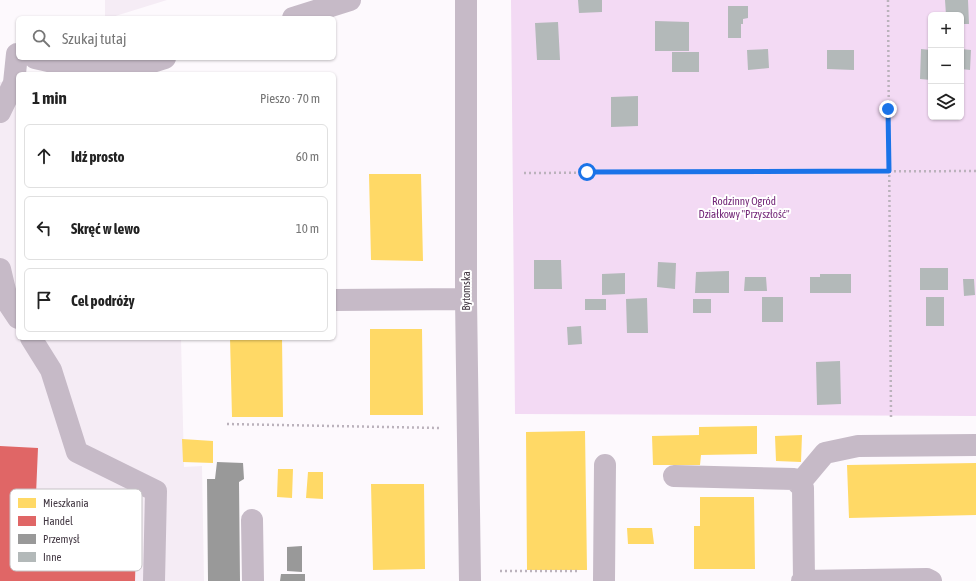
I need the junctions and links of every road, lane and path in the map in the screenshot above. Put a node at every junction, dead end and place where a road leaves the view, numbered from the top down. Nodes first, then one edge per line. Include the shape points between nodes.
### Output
1 (350, 0) edge
2 (466, 0) edge
3 (888, 0) edge
4 (299, 16) edge
5 (16, 60) edge
6 (41, 60) edge
7 (159, 60) edge
8 (0, 112) edge
9 (889, 171) junction
10 (976, 171) edge
11 (524, 173) dead end
12 (0, 269) edge
13 (466, 299) junction
14 (336, 300) edge
15 (16, 315) edge
16 (32, 340) edge
17 (891, 421) dead end
18 (227, 424) dead end
19 (442, 428) dead end
20 (976, 445) edge
21 (604, 466) dead end
22 (674, 476) dead end
23 (799, 484) junction
24 (252, 520) dead end
25 (500, 571) dead end
26 (581, 571) dead end
27 (154, 581) edge
28 (253, 581) edge
29 (470, 581) edge
30 (604, 581) edge
31 (803, 581) edge
32 (821, 581) edge
33 (931, 581) edge

1 - 4 street
2 - 13 street, Bytomska
3 - 9 path
5 - 8 street via 14,83
6 - 7 street via 88,70 133,68
9 - 10 path
9 - 11 path
9 - 17 path
12 - 15 street via 8,303
13 - 14 street
13 - 29 street, Bytomska
16 - 27 street via 51,370 77,452 156,491
18 - 19 path
20 - 23 street via 858,446 825,453
21 - 30 street
22 - 23 street via 794,479
23 - 31 street via 803,488
24 - 28 street
25 - 26 path
31 - 32 street
32 - 33 street

